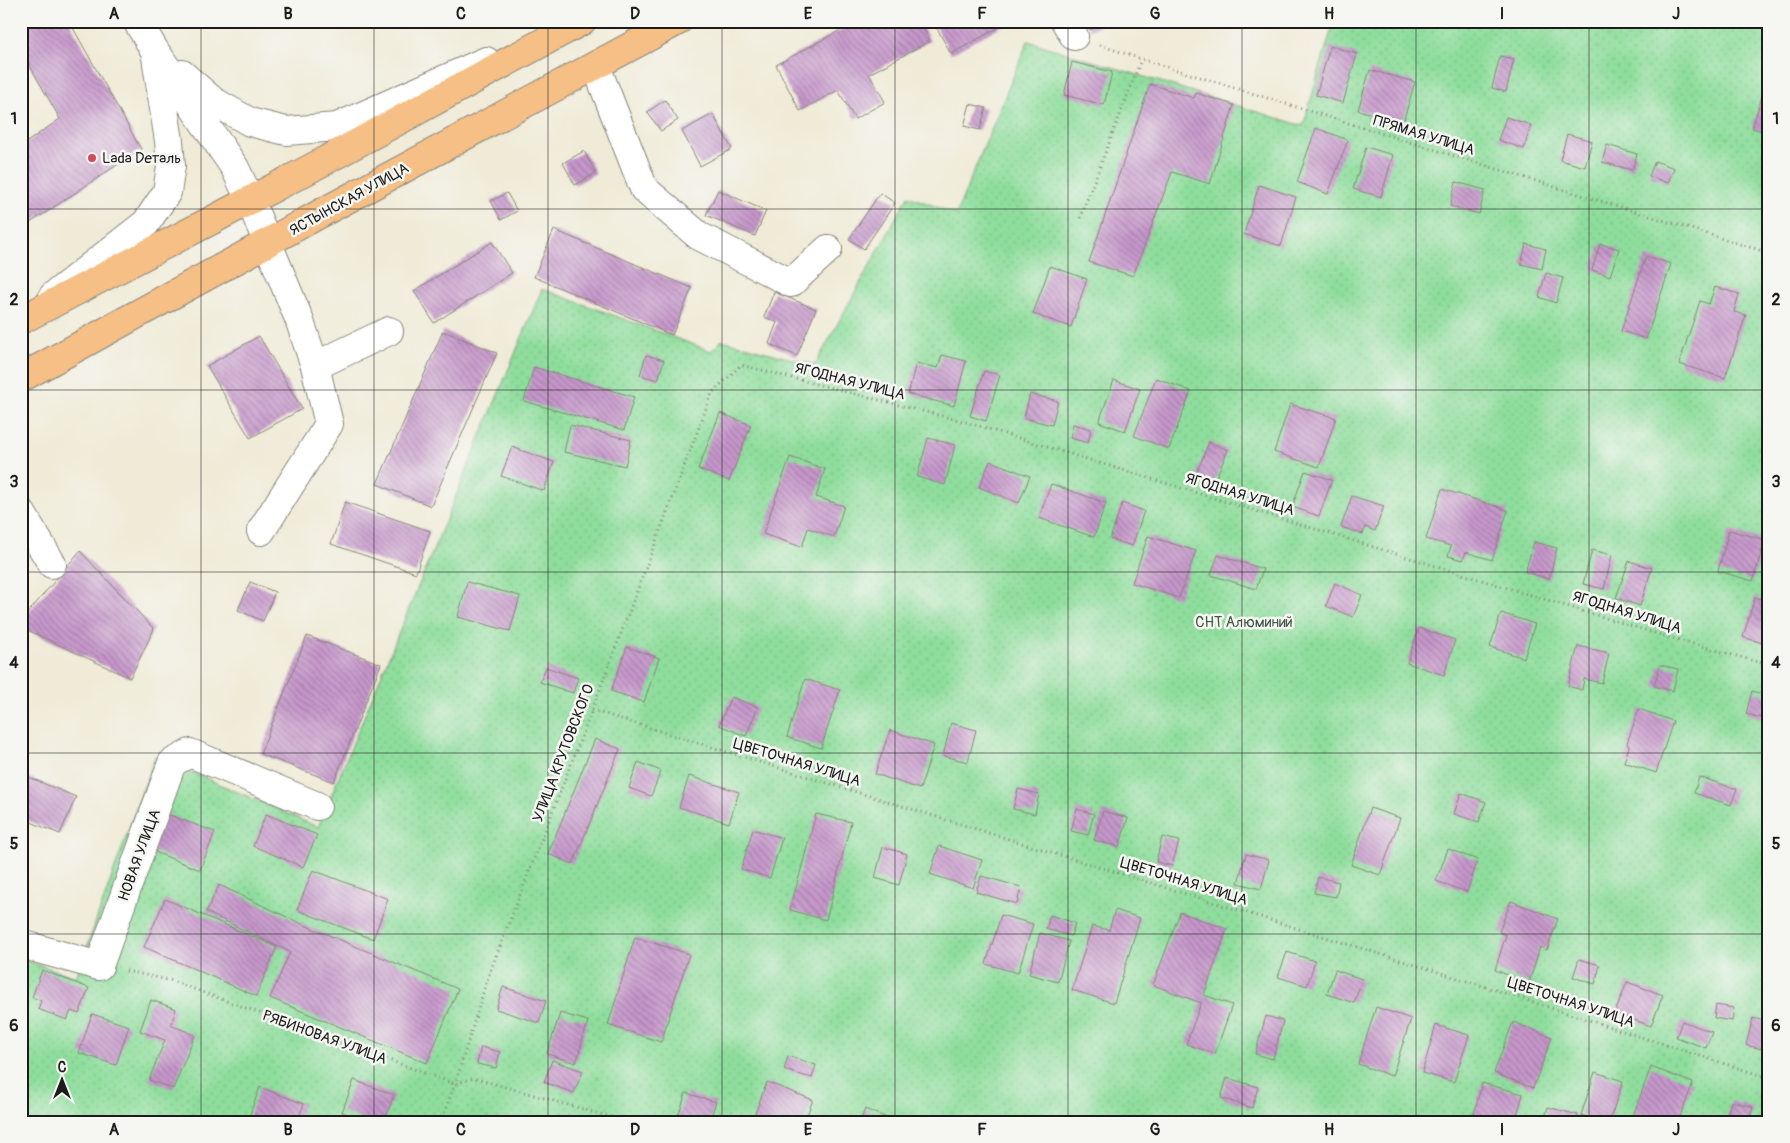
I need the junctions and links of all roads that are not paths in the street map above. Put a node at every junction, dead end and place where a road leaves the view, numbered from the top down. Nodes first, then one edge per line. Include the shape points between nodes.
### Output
1 (137, 21) edge
2 (574, 21) edge
3 (582, 21) edge
4 (678, 21) edge
5 (155, 51) junction
6 (596, 66) junction
7 (250, 200) junction
8 (268, 243) junction
9 (828, 249) dead end
10 (21, 320) edge
11 (389, 331) dead end
12 (315, 366) junction
13 (21, 378) edge
14 (21, 512) edge
15 (261, 531) dead end
16 (52, 564) dead end
17 (318, 806) dead end
18 (21, 944) edge

1 - 5 street
2 - 5 street via 337,127 286,131 250,122 213,101
3 - 7 main road
4 - 6 main road, ЯСТЫНСКАЯ УЛИЦА
5 - 7 street via 235,168
5 - 10 street via 169,141 171,166 167,192 146,223
6 - 8 main road, ЯСТЫНСКАЯ УЛИЦА
6 - 9 street via 644,189 699,236 791,283
7 - 8 street
7 - 10 main road
8 - 12 street
8 - 13 main road, ЯСТЫНСКАЯ УЛИЦА
11 - 12 street
12 - 15 street via 329,424
14 - 16 street
17 - 18 street, НОВАЯ УЛИЦА via 190,753 172,764 98,966

